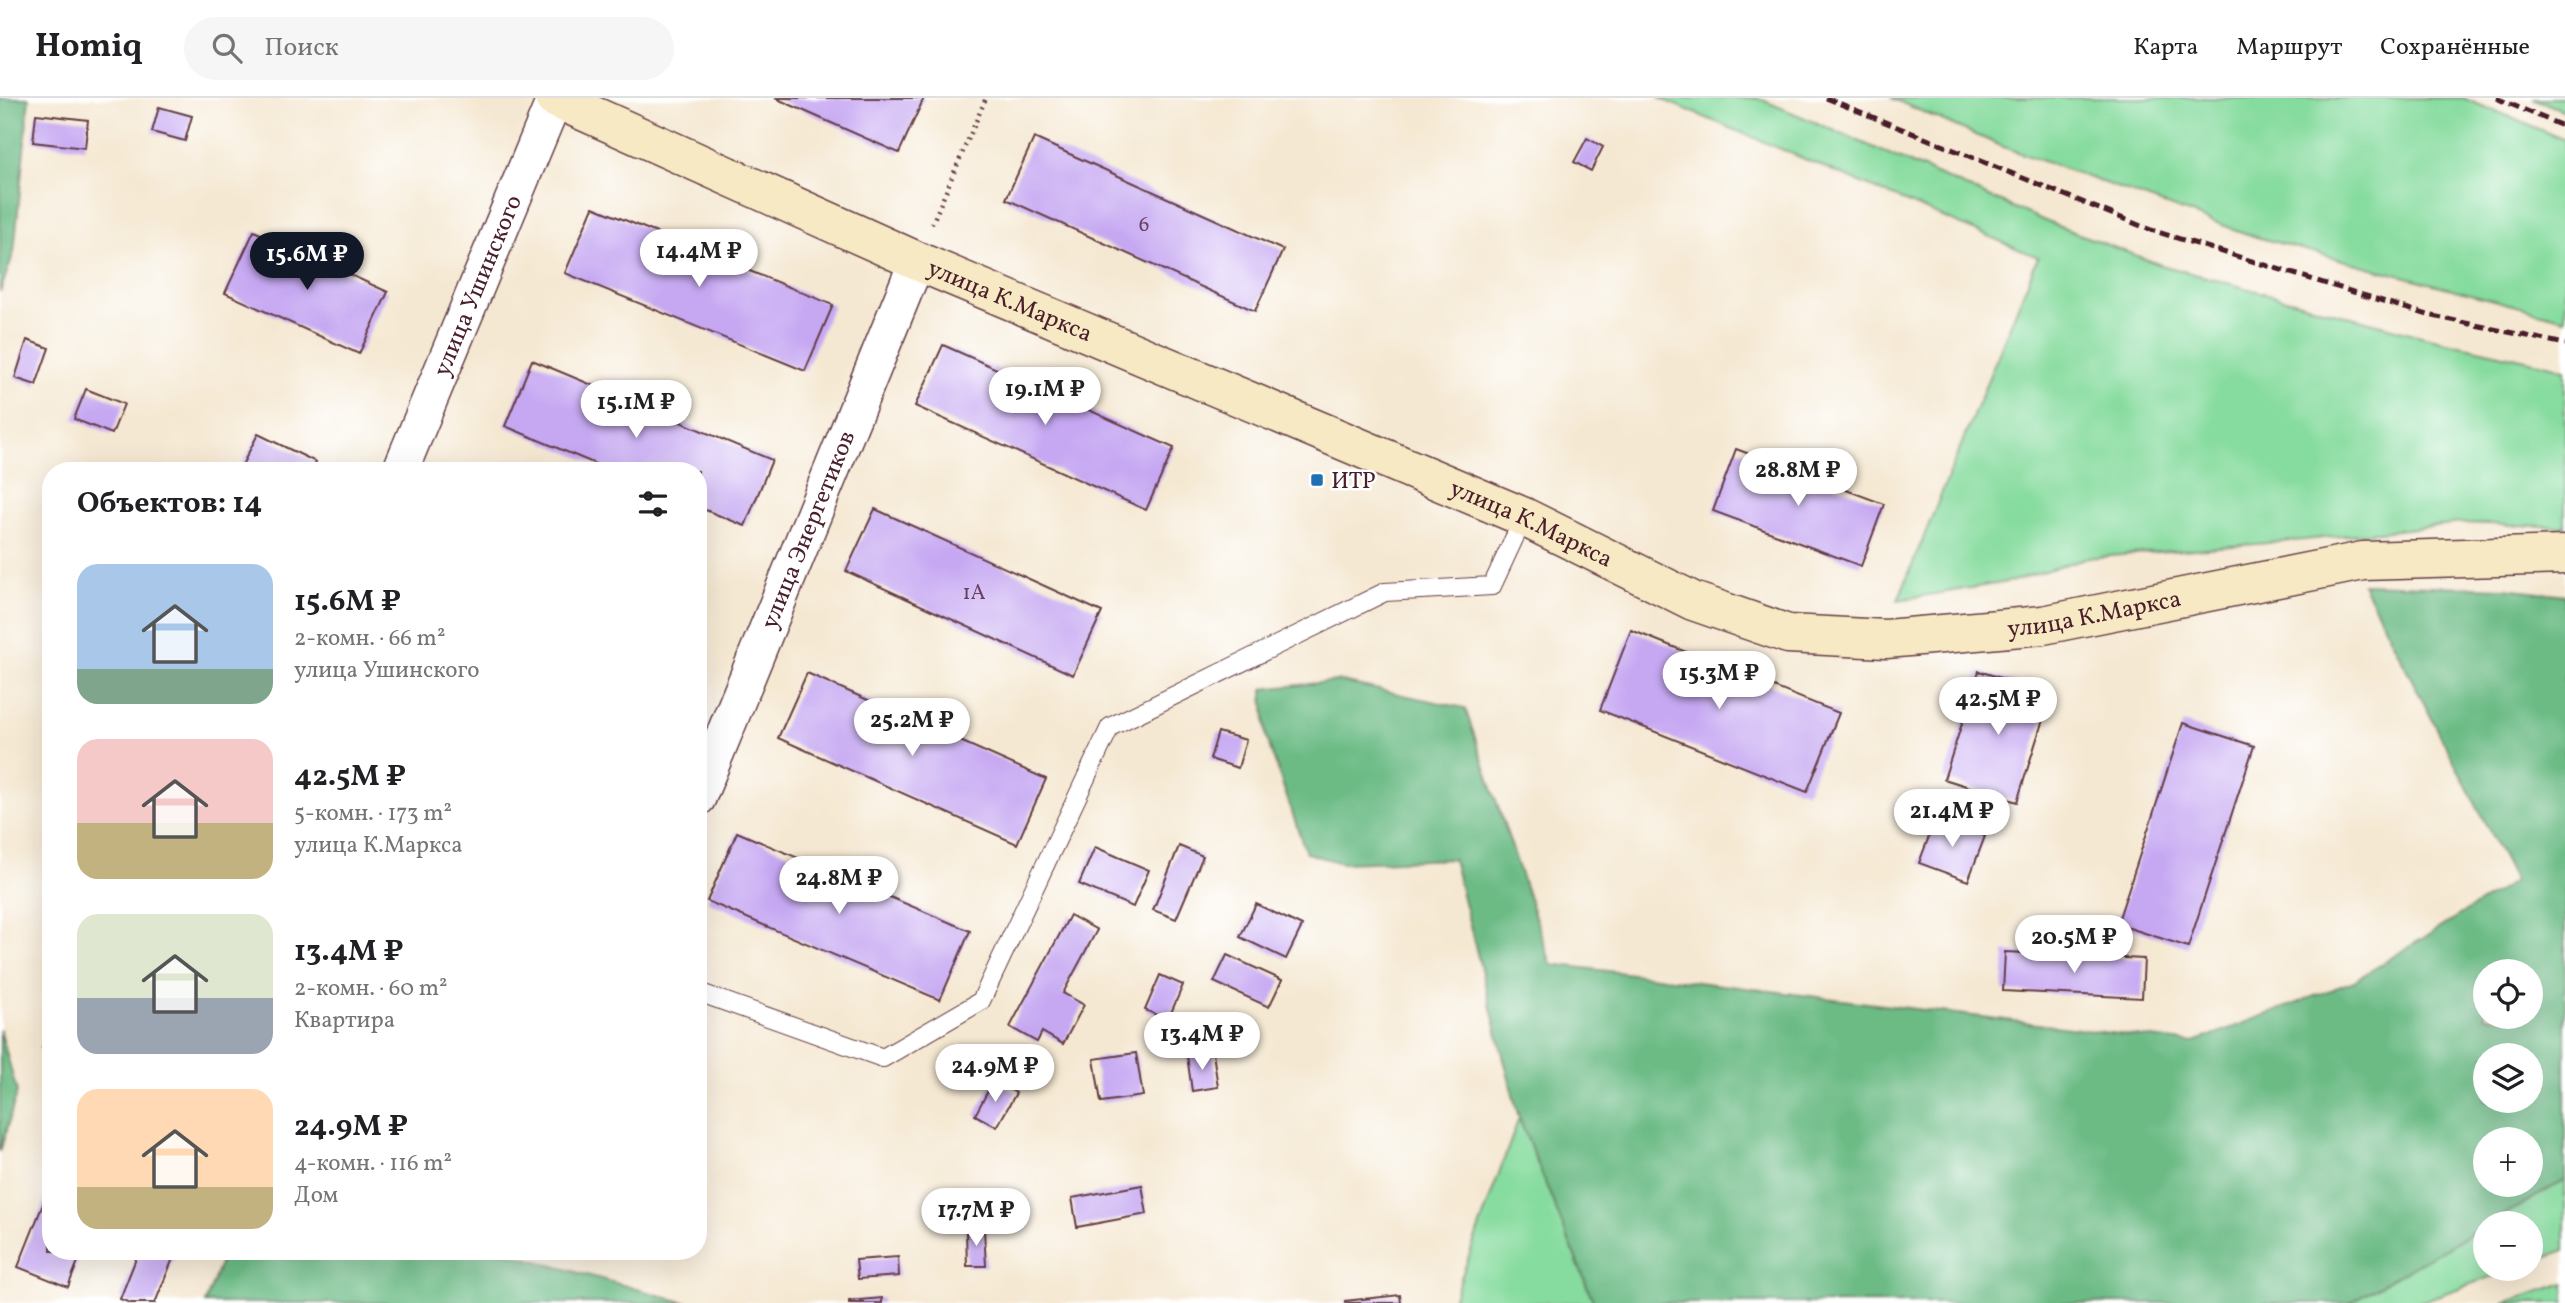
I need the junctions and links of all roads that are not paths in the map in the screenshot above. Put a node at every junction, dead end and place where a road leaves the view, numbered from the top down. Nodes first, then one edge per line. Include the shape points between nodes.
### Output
1 (555, 98) edge
2 (917, 261) junction
3 (404, 462) edge
4 (1524, 517) junction
5 (2565, 555) edge
6 (707, 776) edge
7 (707, 995) edge

1 - 2 main road, улица К.Маркса
1 - 3 street, улица Ушинского
2 - 4 main road, улица К.Маркса
2 - 6 street, улица Энергетиков
4 - 5 main road, улица К.Маркса via 1693,601 1788,634 1885,639 2043,625 2363,561
4 - 7 lane via 1492,586 1385,592 1110,727 981,1001 883,1058

